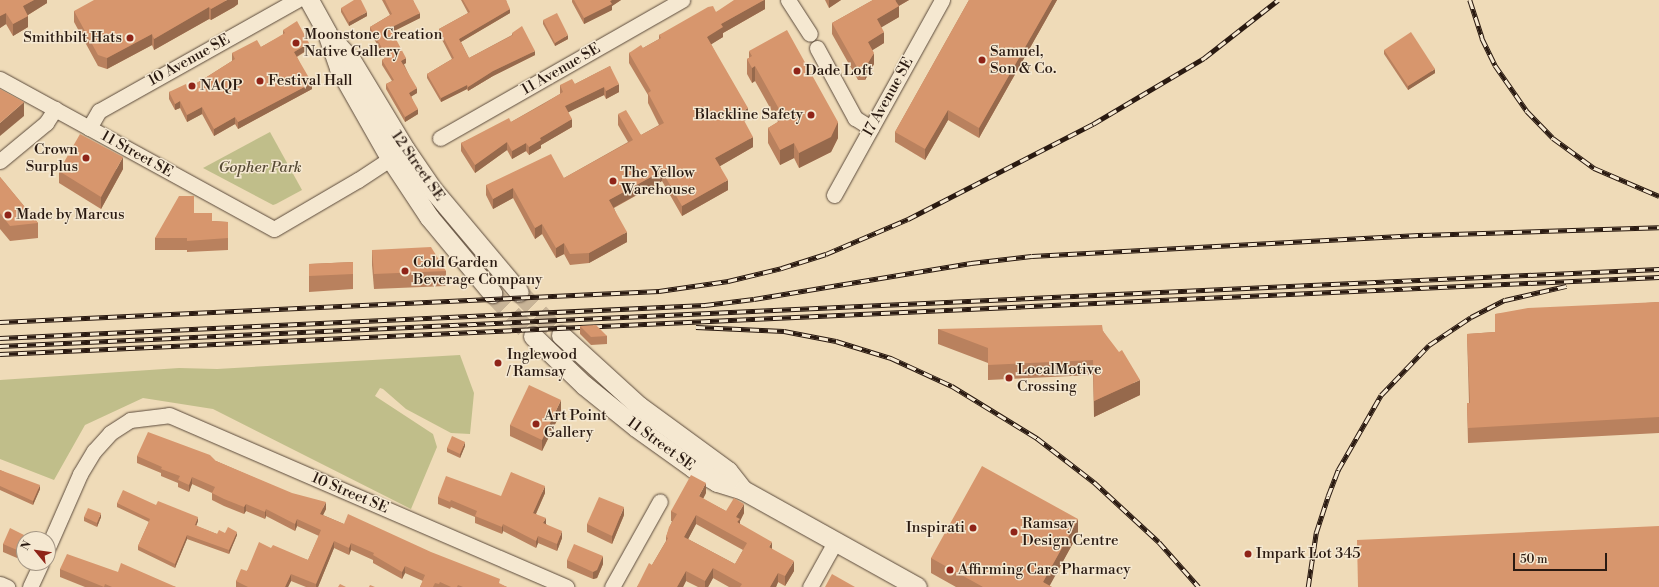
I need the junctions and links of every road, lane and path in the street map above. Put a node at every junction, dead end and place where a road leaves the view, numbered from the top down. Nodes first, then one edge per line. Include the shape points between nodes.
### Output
1 (296, 0) edge
2 (309, 0) edge
3 (682, 0) edge
4 (788, 0) edge
5 (942, 0) edge
6 (810, 34) dead end
7 (817, 48) dead end
8 (0, 78) edge
9 (55, 109) junction
10 (89, 128) junction
11 (871, 128) junction
12 (440, 138) dead end
13 (397, 154) junction
14 (0, 161) edge
15 (834, 195) dead end
16 (519, 292) tunnel mouth
17 (492, 293) tunnel mouth
18 (561, 335) tunnel mouth
19 (533, 336) tunnel mouth
20 (743, 490) junction
21 (660, 501) dead end
22 (55, 531) edge
23 (835, 542) junction
24 (37, 571) edge
25 (0, 584) edge
26 (7, 587) edge
27 (30, 587) edge
28 (566, 587) edge
29 (612, 587) edge
30 (810, 587) edge
31 (916, 587) edge

1 - 10 street, 10 Avenue SE via 99,111
2 - 13 street, 12 Street SE via 327,33 339,68
3 - 12 street, 11 Avenue SE
4 - 6 street
5 - 11 street, 17 Avenue SE
7 - 11 street via 855,118
8 - 9 street, 11 Street SE
9 - 10 street, 11 Street SE
9 - 14 street via 46,123
10 - 13 street, 11 Street SE via 274,229
11 - 15 street, 17 Avenue SE
13 - 16 street, 12 Street SE
13 - 17 street, 12 Street SE via 430,217
18 - 20 street, 11 Street SE via 639,406 728,471
19 - 20 street, 11 Street SE via 584,385 668,451 717,482
20 - 23 street, 11 Street SE
21 - 29 street
22 - 28 street, 10 Street SE via 80,474 94,451 110,433 130,420 168,415
23 - 30 street
23 - 31 street, 11 Street SE
24 - 27 street
25 - 26 street

